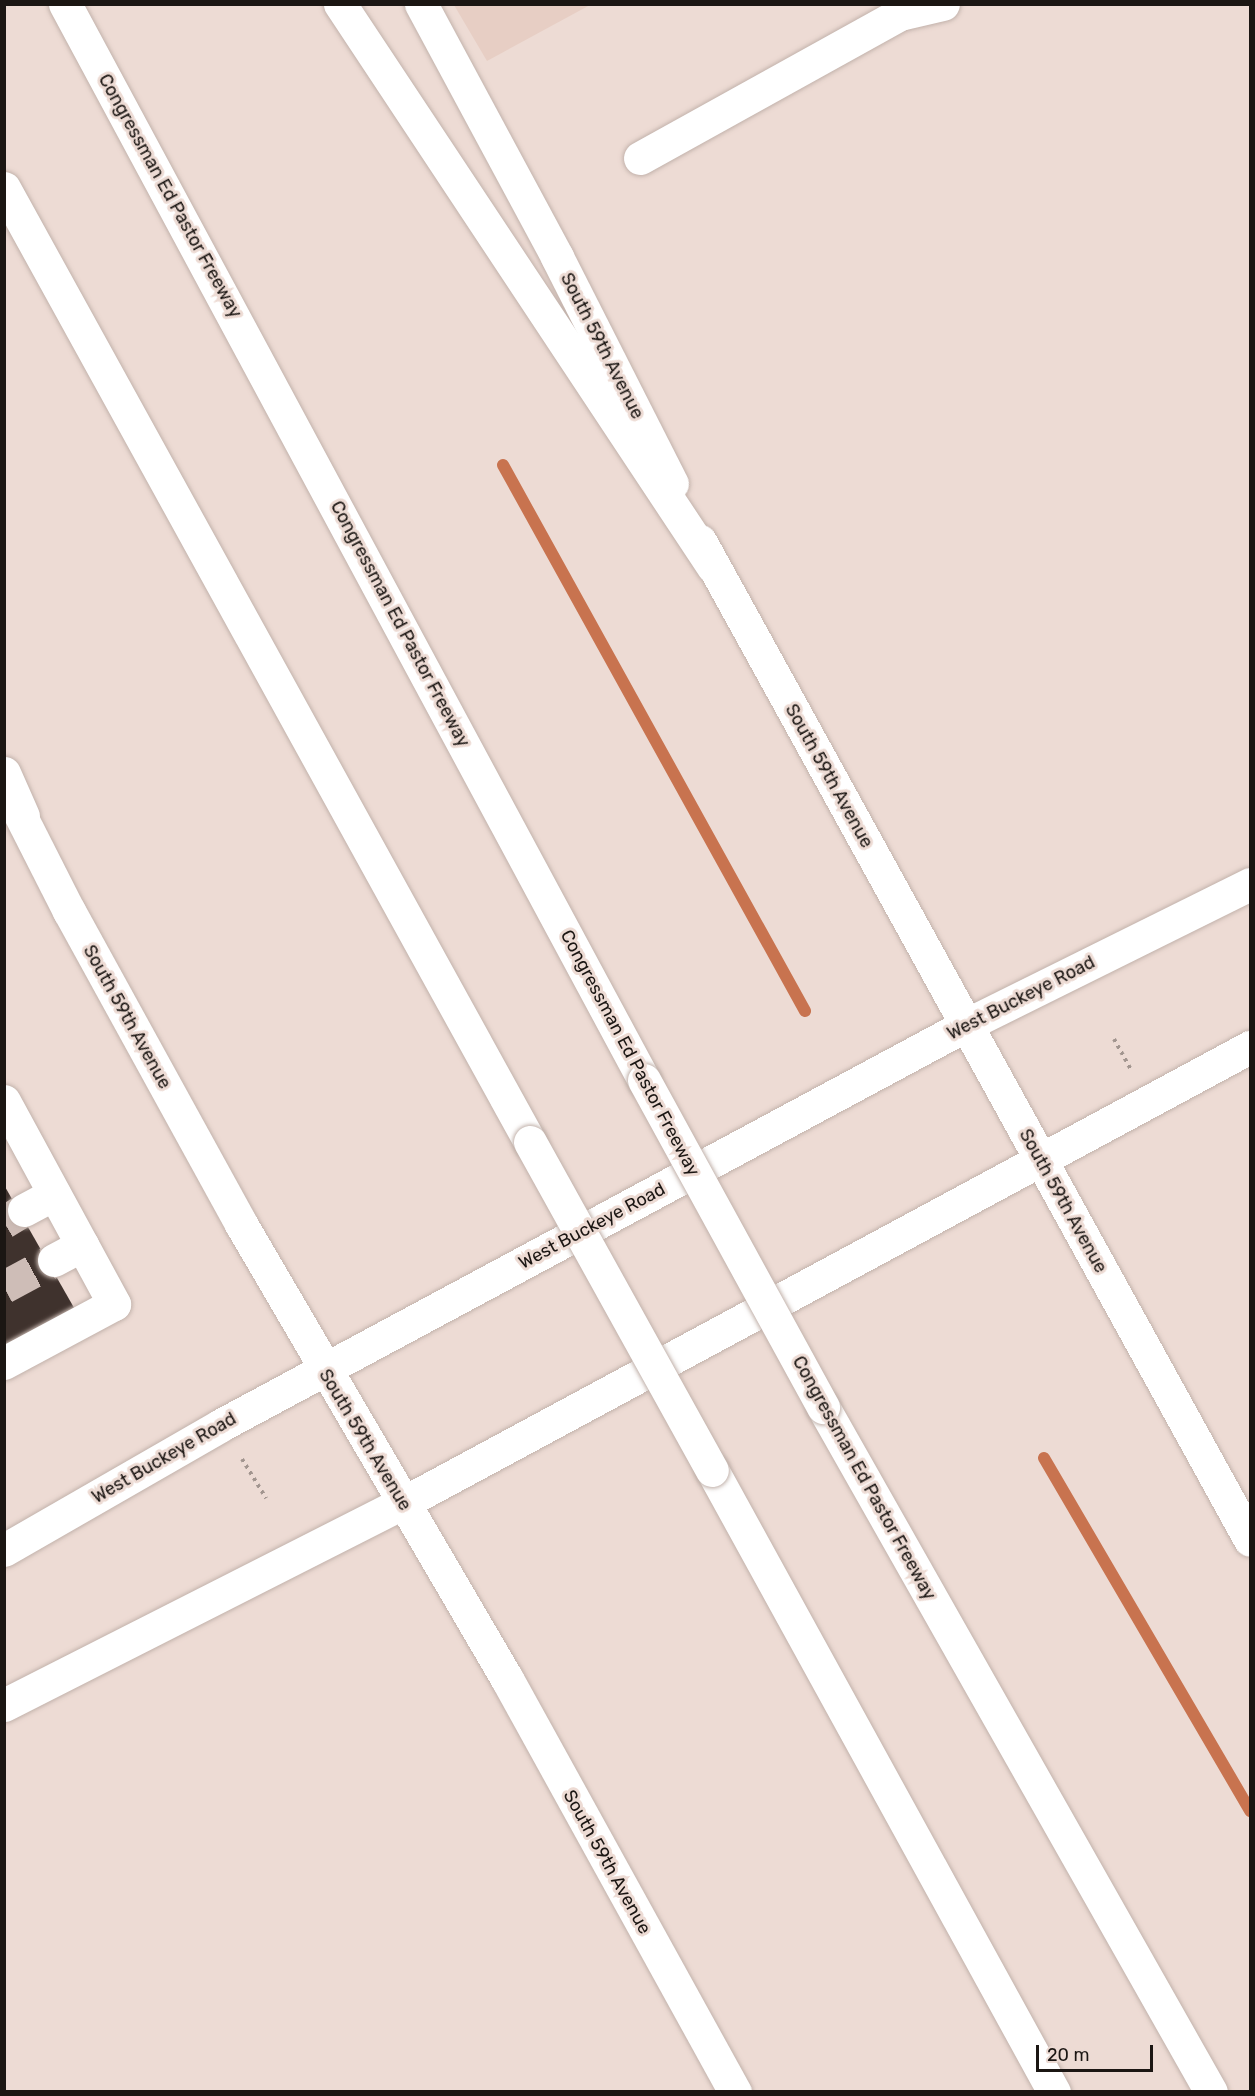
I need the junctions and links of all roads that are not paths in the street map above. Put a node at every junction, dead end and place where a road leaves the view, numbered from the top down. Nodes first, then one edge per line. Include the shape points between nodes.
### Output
1 (66, 4) edge
2 (340, 4) edge
3 (421, 4) edge
4 (943, 4) edge
5 (640, 158) dead end
6 (4, 188) edge
7 (713, 567) junction
8 (4, 772) edge
9 (4, 784) edge
10 (23, 816) junction
11 (1251, 884) edge
12 (966, 1024) junction
13 (1251, 1047) edge
14 (4, 1101) edge
15 (15, 1144) edge
16 (1041, 1161) junction
17 (54, 1194) junction
18 (24, 1210) tunnel mouth
19 (4, 1363) edge
20 (323, 1371) junction
21 (403, 1503) junction
22 (1251, 1540) edge
23 (4, 1550) edge
24 (4, 1705) edge
25 (735, 2091) edge
26 (1054, 2091) edge
27 (1211, 2091) edge

1 - 27 main road, Congressman Ed Pastor Freeway, bridge via 823,1407
2 - 7 main road
3 - 7 main road, South 59th Avenue via 557,256
4 - 5 main road via 900,14
6 - 26 main road, bridge
7 - 12 main road, South 59th Avenue
8 - 10 main road
9 - 10 main road, South 59th Avenue
10 - 20 main road, South 59th Avenue via 69,911
11 - 12 main road, West Buckeye Road
12 - 16 main road, South 59th Avenue
12 - 20 main road, West Buckeye Road
13 - 16 main road
14 - 15 main road
15 - 17 main road
16 - 21 main road
16 - 22 main road, South 59th Avenue
17 - 18 main road
17 - 19 main road via 68,1252 114,1304
20 - 21 main road, South 59th Avenue
20 - 23 main road, West Buckeye Road
21 - 24 main road
21 - 25 main road, South 59th Avenue via 507,1679

